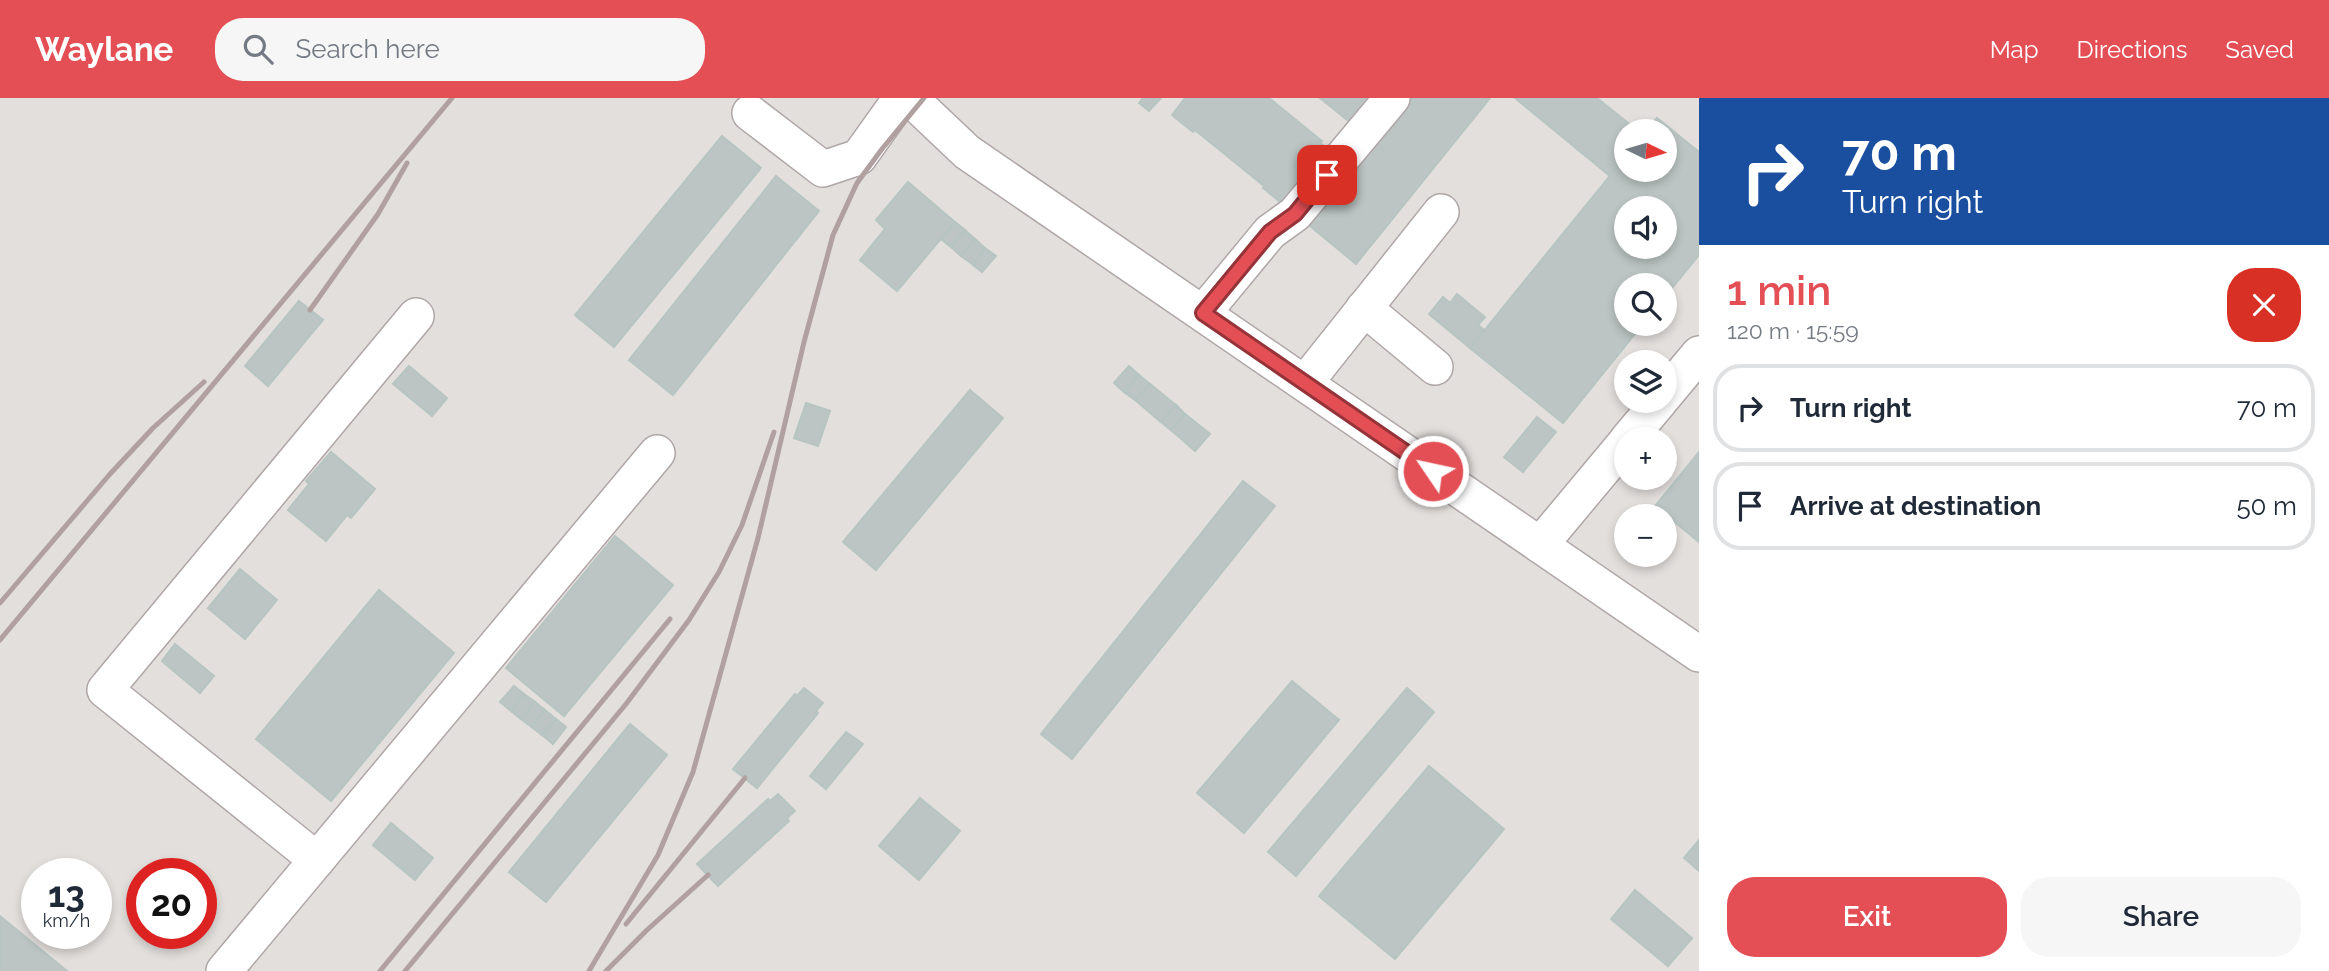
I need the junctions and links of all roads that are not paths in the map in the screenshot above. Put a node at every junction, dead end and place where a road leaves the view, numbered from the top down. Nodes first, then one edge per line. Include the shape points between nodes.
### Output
1 (901, 98) edge
2 (910, 98) edge
3 (1392, 98) edge
4 (750, 113) dead end
5 (1441, 212) dead end
6 (1364, 308) junction
7 (1203, 313) junction
8 (416, 316) dead end
9 (1699, 354) edge
10 (1435, 366) dead end
11 (1677, 380) edge
12 (1304, 383) junction
13 (1650, 413) edge
14 (1639, 427) edge
15 (657, 453) dead end
16 (1614, 457) edge
17 (1540, 545) junction
18 (1699, 654) edge
19 (317, 860) junction
20 (224, 971) edge

1 - 4 lane via 859,157 823,169
2 - 7 lane via 967,152
3 - 7 lane via 1295,214 1270,232
5 - 6 lane
6 - 10 lane
6 - 12 lane
7 - 12 lane
8 - 19 lane via 105,690
9 - 11 lane
12 - 17 lane
13 - 14 lane
15 - 19 lane
16 - 17 lane
17 - 18 lane
19 - 20 lane

